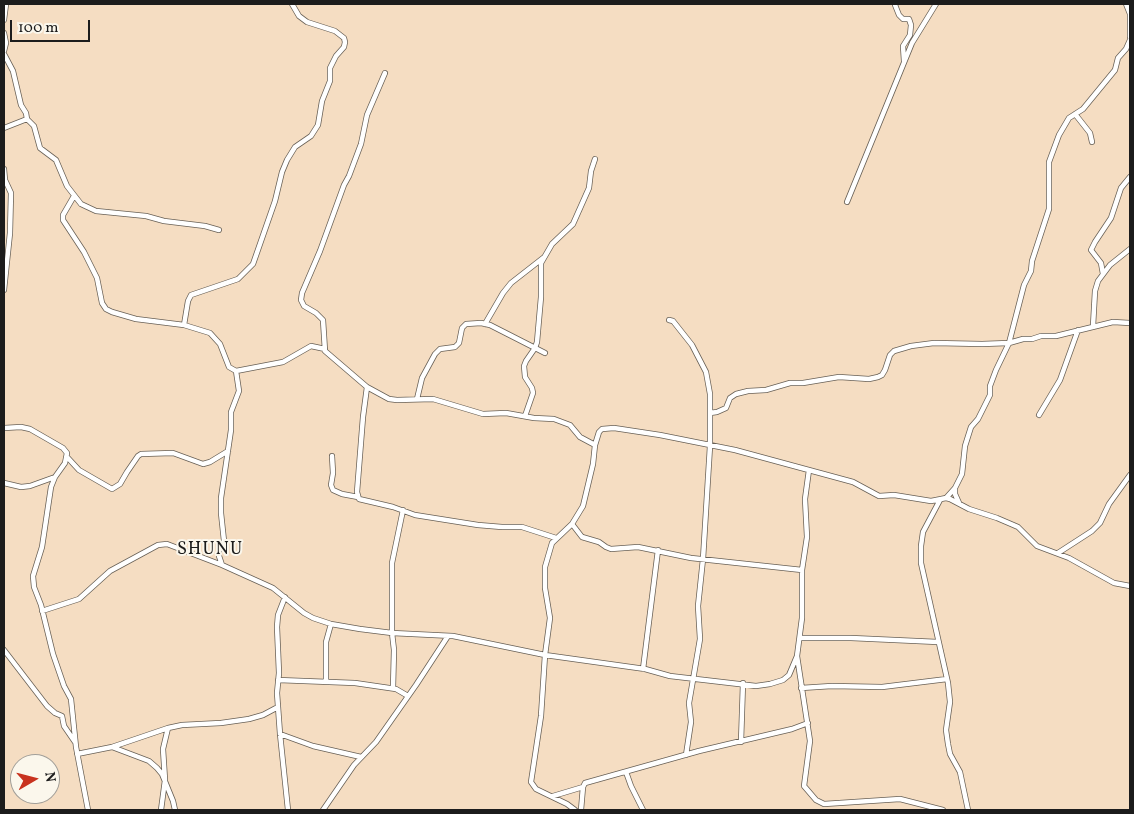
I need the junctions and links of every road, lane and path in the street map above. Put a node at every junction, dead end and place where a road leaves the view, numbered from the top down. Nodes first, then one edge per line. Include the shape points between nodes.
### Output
1 (6, 4) edge
2 (292, 4) edge
3 (896, 4) edge
4 (936, 4) edge
5 (1126, 4) edge
6 (4, 20) edge
7 (4, 33) edge
8 (1130, 39) edge
9 (4, 52) edge
10 (904, 62) junction
11 (386, 73) dead end
12 (1075, 114) junction
13 (27, 119) junction
14 (4, 128) edge
15 (1092, 142) dead end
16 (595, 159) dead end
17 (4, 169) edge
18 (1130, 177) edge
19 (74, 196) junction
20 (847, 202) dead end
21 (219, 230) dead end
22 (1130, 249) edge
23 (544, 257) junction
24 (1103, 274) junction
25 (4, 290) edge
26 (669, 320) dead end
27 (1130, 322) edge
28 (485, 324) junction
29 (184, 325) junction
30 (1093, 326) junction
31 (1078, 330) junction
32 (1009, 343) junction
33 (325, 348) junction
34 (535, 348) junction
35 (545, 353) dead end
36 (236, 371) junction
37 (367, 387) junction
38 (417, 399) junction
39 (710, 413) junction
40 (1039, 414) dead end
41 (524, 416) junction
42 (4, 428) edge
43 (595, 445) junction
44 (710, 446) junction
45 (228, 451) junction
46 (332, 456) dead end
47 (66, 457) junction
48 (810, 470) junction
49 (1130, 475) edge
50 (55, 477) junction
51 (4, 483) edge
52 (955, 488) junction
53 (358, 497) junction
54 (946, 498) junction
55 (940, 500) junction
56 (960, 504) junction
57 (403, 510) junction
58 (572, 524) junction
59 (556, 538) junction
60 (658, 550) junction
61 (1058, 553) junction
62 (703, 559) junction
63 (222, 565) junction
64 (802, 570) junction
65 (1130, 586) edge
66 (285, 597) junction
67 (42, 611) junction
68 (331, 624) junction
69 (392, 633) junction
70 (448, 636) junction
71 (800, 638) junction
72 (938, 642) junction
73 (4, 650) edge
74 (545, 655) junction
75 (797, 656) junction
76 (644, 669) junction
77 (789, 675) junction
78 (800, 675) junction
79 (693, 678) junction
80 (947, 679) junction
81 (278, 680) junction
82 (326, 681) junction
83 (743, 683) junction
84 (393, 688) junction
85 (801, 688) junction
86 (408, 696) junction
87 (278, 707) junction
88 (808, 723) junction
89 (168, 728) junction
90 (280, 734) junction
91 (75, 742) junction
92 (741, 742) junction
93 (112, 747) junction
94 (77, 754) junction
95 (686, 755) junction
96 (361, 757) junction
97 (626, 772) junction
98 (165, 780) junction
99 (583, 787) junction
100 (552, 796) junction
101 (88, 810) edge
102 (162, 810) edge
103 (175, 810) edge
104 (288, 810) edge
105 (323, 810) edge
106 (575, 810) edge
107 (581, 810) edge
108 (643, 810) edge
109 (944, 810) edge
110 (968, 810) edge

1 - 6 street
2 - 29 street via 307,22 335,31 345,42 330,68 330,81 322,100 318,125 311,136 295,147 284,167 276,201 253,264 238,279 191,295
3 - 10 street via 899,15 909,19 910,25 910,35 903,46
4 - 10 street
5 - 8 street via 1130,10
7 - 9 street
8 - 12 street via 1118,58 1115,70 1083,109
9 - 13 street
10 - 20 street
11 - 33 street via 367,115 361,144 302,293 304,306 323,321
12 - 15 street
12 - 32 street via 1066,124 1049,162 1049,209
13 - 14 street
13 - 19 street via 34,126 40,148 56,160
16 - 23 street via 587,194 573,224
17 - 25 street via 11,199
18 - 24 street via 1121,188 1111,218 1092,250
19 - 21 street via 96,210
19 - 29 street via 63,220 97,278 104,306 112,312 136,319
22 - 24 street
23 - 28 street via 511,283
23 - 34 street
24 - 30 street via 1095,292
26 - 39 street via 692,345 706,372
27 - 30 street
28 - 34 street
28 - 38 street via 466,324 455,348 440,349 435,354 422,378
29 - 36 street via 212,335 222,347 229,367
30 - 31 street
31 - 32 street
31 - 40 street via 1060,380
32 - 39 street via 911,346 894,351 878,377 839,377 748,391 730,398 726,408
32 - 52 street via 990,386 990,396 972,427 965,446 962,474
33 - 36 street via 310,346 283,362
33 - 37 street
34 - 35 street
34 - 41 street via 524,366 533,393
36 - 45 street via 239,391 231,412
37 - 38 street via 392,400
37 - 53 street via 362,417
38 - 41 street via 438,400 483,414
39 - 44 street
41 - 43 street via 563,422
42 - 47 street via 30,430 63,448
43 - 44 street via 599,432 606,428
43 - 58 street via 586,497
44 - 48 street
44 - 62 street
45 - 47 street via 203,464 173,453 141,454 112,490 79,470
45 - 63 street via 221,498 224,540 219,556
46 - 53 street via 333,490
47 - 50 street
48 - 55 street via 853,482 879,496
48 - 64 street via 804,499 807,536
49 - 61 street via 1092,532
50 - 51 street via 30,486
50 - 67 street via 33,576
52 - 54 street
52 - 56 street
53 - 57 street
54 - 55 street
54 - 56 street
55 - 72 street via 927,524 921,546 923,574
56 - 61 street via 1018,528 1037,546
57 - 59 street via 478,525 528,528
57 - 69 street via 392,563
58 - 59 street
58 - 60 street via 582,537 611,549 638,547
59 - 74 street via 545,567 544,588 550,618
60 - 62 street
60 - 76 street
61 - 65 street via 1114,583
62 - 64 street
62 - 79 street via 698,603 700,639
63 - 66 street via 273,588
63 - 67 street via 171,545 158,545 110,571 79,599
64 - 71 street
66 - 68 street via 313,618
66 - 81 street via 278,615
67 - 91 street via 53,654 71,699
68 - 69 street
68 - 82 street via 326,642
69 - 70 street
69 - 84 street
70 - 74 street
70 - 86 street
71 - 72 street
71 - 75 street
72 - 80 street
73 - 91 street via 47,706 62,716 64,726
74 - 76 street
74 - 100 street via 541,716 531,778 534,788
75 - 77 street
75 - 78 street
76 - 79 street
77 - 78 street
77 - 83 street via 770,684 756,686
78 - 85 street
79 - 83 street
79 - 95 street via 689,703 692,722
80 - 85 street via 882,687
80 - 110 street via 950,702 946,737 950,754 962,777
81 - 82 street
81 - 87 street
82 - 84 street
83 - 92 street
84 - 86 street
85 - 88 street
86 - 96 street via 376,742
87 - 89 street via 249,719
87 - 90 street
88 - 92 street
88 - 109 street via 810,741 803,783 816,800 829,804 900,799
89 - 93 street
89 - 98 street via 163,749
90 - 96 street via 313,746
90 - 104 street
91 - 94 street
92 - 95 street
93 - 94 street
93 - 98 street via 149,761
94 - 101 street
95 - 97 street
96 - 105 street
97 - 99 street via 585,783
97 - 108 street
98 - 102 street
98 - 103 street
99 - 100 street
99 - 107 street
100 - 106 street

